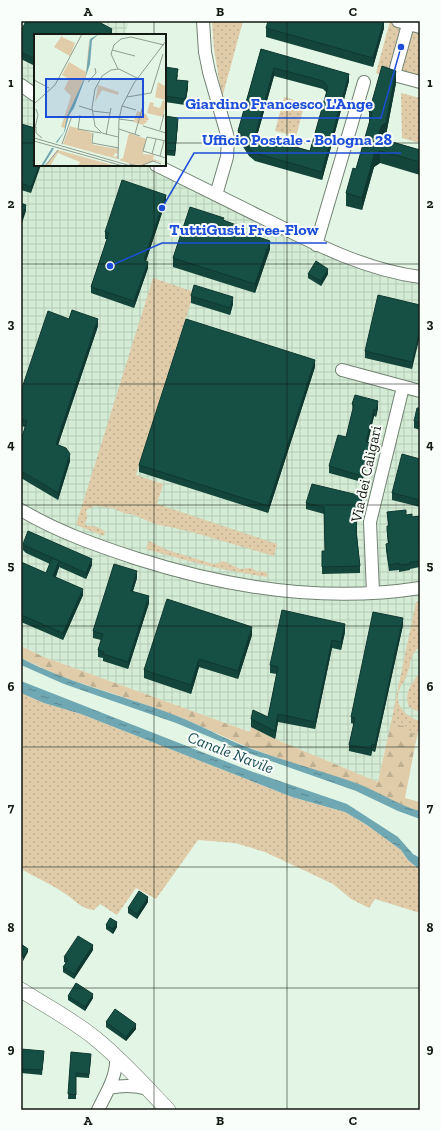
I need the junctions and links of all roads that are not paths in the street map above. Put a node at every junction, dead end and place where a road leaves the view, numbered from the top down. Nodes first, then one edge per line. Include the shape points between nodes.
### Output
1 (203, 21) edge
2 (405, 22) edge
3 (420, 27) edge
4 (364, 82) dead end
5 (420, 82) edge
6 (21, 85) edge
7 (34, 95) edge
8 (158, 166) edge
9 (216, 195) junction
10 (316, 245) junction
11 (420, 277) edge
12 (342, 370) dead end
13 (403, 387) junction
14 (420, 391) edge
15 (21, 510) edge
16 (420, 588) edge
17 (373, 593) junction
18 (21, 990) edge
19 (122, 1072) junction
20 (110, 1088) junction
21 (148, 1089) junction
22 (98, 1110) edge
23 (168, 1110) edge

1 - 9 street via 209,72 228,138 227,157
2 - 3 street
2 - 5 street via 394,74
4 - 10 street
6 - 7 street
8 - 9 street
9 - 10 street
10 - 11 street via 389,272
12 - 13 street
13 - 14 street
13 - 17 street, Via dei Caligari via 370,522
15 - 17 street via 91,543 198,576 295,592
16 - 17 street
18 - 19 main road via 96,1039 116,1057
19 - 20 street
19 - 21 main road
20 - 21 street via 123,1085
20 - 22 street
21 - 23 main road

